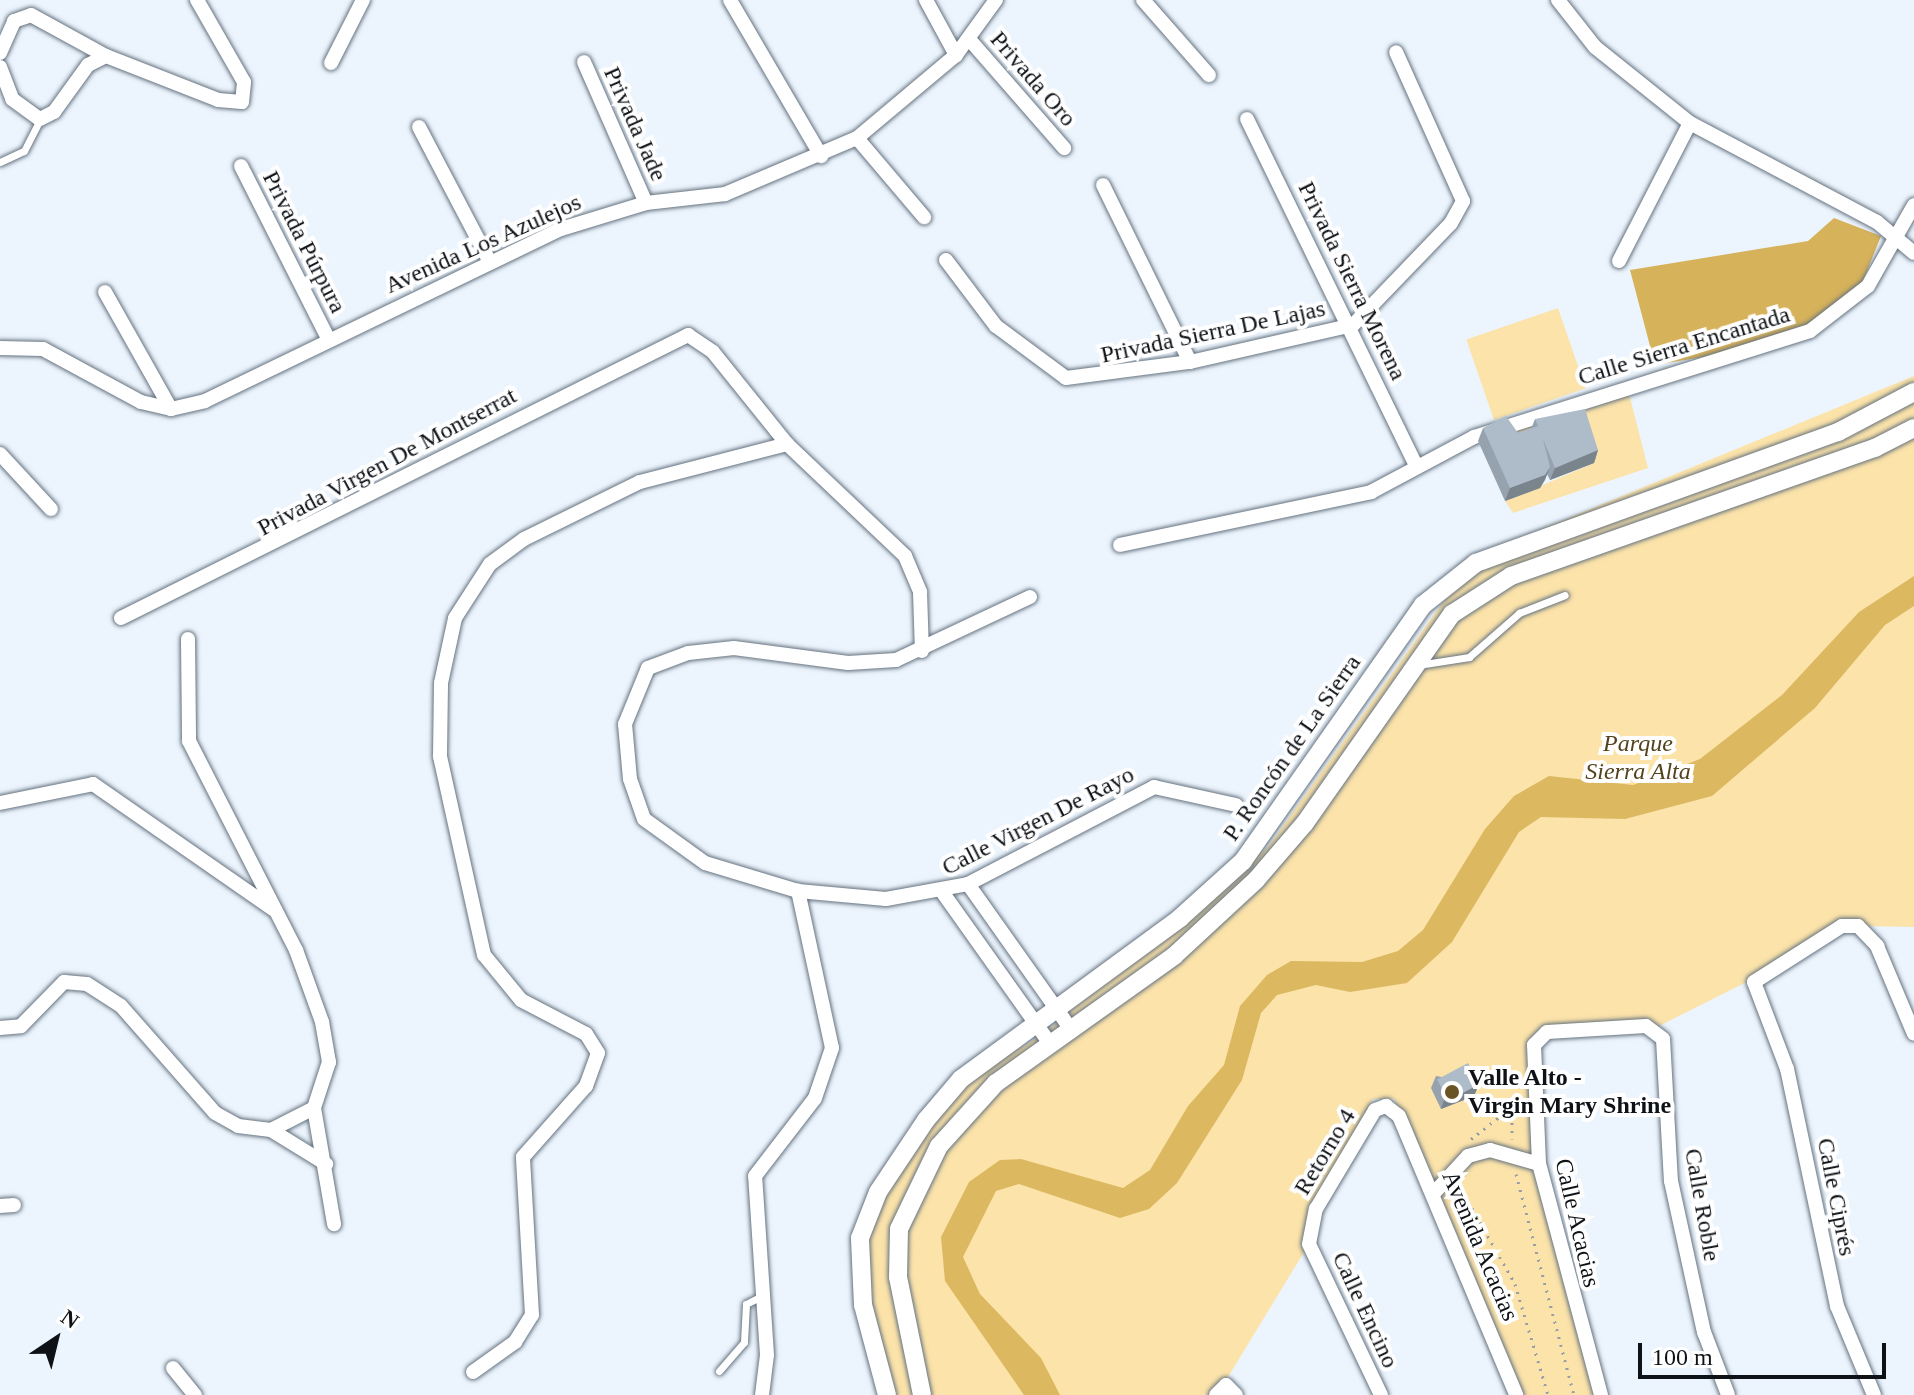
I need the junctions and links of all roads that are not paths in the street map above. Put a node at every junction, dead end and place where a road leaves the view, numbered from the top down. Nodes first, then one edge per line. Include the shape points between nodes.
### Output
1 (197, 0) edge
2 (363, 0) edge
3 (730, 0) edge
4 (926, 0) edge
5 (996, 0) edge
6 (1143, 0) edge
7 (1558, 0) edge
8 (969, 39) junction
9 (1396, 52) dead end
10 (0, 53) edge
11 (956, 55) junction
12 (106, 56) junction
13 (584, 62) dead end
14 (331, 63) dead end
15 (0, 67) edge
16 (1209, 75) dead end
17 (40, 119) junction
18 (1247, 119) dead end
19 (1690, 123) junction
20 (419, 127) dead end
21 (857, 138) junction
22 (1064, 148) dead end
23 (821, 156) junction
24 (0, 162) edge
25 (241, 166) dead end
26 (1103, 185) dead end
27 (646, 203) junction
28 (1914, 205) edge
29 (924, 217) dead end
30 (1877, 222) junction
31 (1911, 224) edge
32 (1894, 242) junction
33 (1914, 253) edge
34 (946, 260) dead end
35 (1619, 261) dead end
36 (490, 262) junction
37 (105, 292) dead end
38 (1353, 325) junction
39 (328, 338) junction
40 (0, 348) edge
41 (1190, 362) junction
42 (1914, 392) edge
43 (171, 409) junction
44 (1914, 428) edge
45 (787, 444) junction
46 (0, 454) edge
47 (1415, 464) junction
48 (51, 509) dead end
49 (1120, 545) dead end
50 (1565, 595) dead end
51 (1030, 597) dead end
52 (121, 618) dead end
53 (188, 639) dead end
54 (922, 651) junction
55 (1412, 665) junction
56 (1366, 687) junction
57 (1389, 702) junction
58 (0, 803) edge
59 (1236, 805) dead end
60 (968, 884) junction
61 (798, 891) junction
62 (943, 893) junction
63 (274, 910) junction
64 (1057, 1009) junction
65 (1036, 1023) junction
66 (1646, 1026) joint
67 (0, 1028) edge
68 (1072, 1031) junction
69 (1914, 1034) edge
70 (1051, 1045) junction
71 (314, 1108) junction
72 (1399, 1116) joint
73 (271, 1130) junction
74 (326, 1164) junction
75 (1539, 1164) junction
76 (1434, 1193) junction
77 (334, 1224) dead end
78 (1309, 1244) joint
79 (762, 1296) junction
80 (173, 1368) dead end
81 (719, 1371) dead end
82 (473, 1372) dead end
83 (195, 1395) edge
84 (762, 1395) edge
85 (887, 1395) edge
86 (922, 1395) edge
87 (1216, 1395) edge
88 (1236, 1395) edge
89 (1381, 1395) edge
90 (1516, 1395) edge
91 (1601, 1395) edge
92 (1728, 1395) edge
93 (1874, 1395) edge

1 - 12 street via 244,82 242,102 218,100
2 - 14 street
3 - 23 street
4 - 11 street
5 - 8 street, Avenida Los Azulejos
6 - 16 street
7 - 19 street via 1595,47
8 - 11 street, Avenida Los Azulejos
8 - 22 street, Privada Oro
9 - 38 street, Privada Sierra De Lajas via 1463,201 1451,223
10 - 12 street via 14,21 31,15
11 - 21 street, Avenida Los Azulejos
12 - 17 street via 88,65 54,112
13 - 27 street, Privada Jade
15 - 17 street via 12,99
17 - 24 lane via 24,151
18 - 38 street, Privada Sierra Morena
19 - 30 street
19 - 35 street
20 - 36 street
21 - 23 street, Avenida Los Azulejos
21 - 29 street
23 - 27 street, Avenida Los Azulejos via 725,194
25 - 39 street, Privada Púrpura
26 - 41 street
27 - 36 street, Avenida Los Azulejos via 561,229
28 - 31 street, Calle Sierra Encantada
30 - 31 street
30 - 32 street
31 - 32 street, Calle Sierra Encantada
32 - 33 street
32 - 47 street, Calle Sierra Encantada via 1868,286 1810,331 1539,413
34 - 41 street, Privada Sierra De Lajas via 996,326 1066,378
36 - 39 street, Avenida Los Azulejos
37 - 43 street
38 - 41 street, Privada Sierra De Lajas
38 - 47 street, Privada Sierra Morena
39 - 43 street, Avenida Los Azulejos via 229,392
40 - 43 street via 43,349 123,396
42 - 56 street, P. Roncón de La Sierra via 1838,432 1476,563 1423,605
44 - 55 street, P. Roncón de La Sierra via 1846,459 1511,576 1464,602
45 - 52 street, Privada Virgen De Montserrat via 706,346 688,335 671,338 249,560
45 - 54 street via 905,556 920,592
45 - 82 street via 640,482 524,539 490,564 455,618 441,683 440,756 484,955 521,1000 586,1034 598,1053 586,1086 523,1157 532,1315 515,1342
46 - 48 street
47 - 49 street, Calle Sierra Encantada via 1341,500
50 - 55 lane via 1519,613 1469,657
51 - 54 street, Calle Virgen De Rayo
53 - 63 street via 189,741
54 - 61 street, Calle Virgen De Rayo via 848,663 734,648 665,659 639,680 625,724 630,779 644,819 705,863
55 - 57 street, P. Roncón de La Sierra
56 - 57 street
56 - 64 street, P. Roncón de La Sierra via 1243,861
57 - 68 street, P. Roncón de La Sierra via 1305,823 1237,900
58 - 63 street via 93,784
59 - 60 street, Calle Virgen De Rayo via 1154,787
60 - 62 street, Calle Virgen De Rayo
60 - 64 street
61 - 62 street, Calle Virgen De Rayo via 886,899
61 - 79 street via 832,1048 815,1098 755,1176
62 - 65 street
63 - 71 street via 322,1022 329,1062
64 - 65 street, P. Roncón de La Sierra
64 - 68 street
65 - 70 street
65 - 85 street, P. Roncón de La Sierra via 947,1092 866,1217 861,1295
66 - 75 street, Calle Acacias via 1547,1032 1536,1040
66 - 92 street, Calle Roble via 1663,1039 1671,1181 1704,1332
67 - 73 street via 21,1026 51,989 87,984 121,1006 215,1113 238,1126
68 - 70 street, P. Roncón de La Sierra
69 - 93 street, Calle Ciprés via 1877,946 1863,929 1842,926 1757,978 1759,1006 1787,1069 1837,1306
70 - 86 street, P. Roncón de La Sierra via 966,1112 901,1213 898,1277
71 - 73 street
71 - 74 street
72 - 76 street, Avenida Acacias
72 - 78 street, Retorno 4 via 1386,1106 1375,1110 1316,1209
73 - 74 street
74 - 77 street
75 - 76 street via 1511,1154 1468,1156
75 - 91 street, Calle Acacias
76 - 90 street, Avenida Acacias
78 - 89 street, Calle Encino
79 - 81 lane via 746,1304 744,1342
79 - 84 street
80 - 83 street
87 - 88 street via 1226,1385

